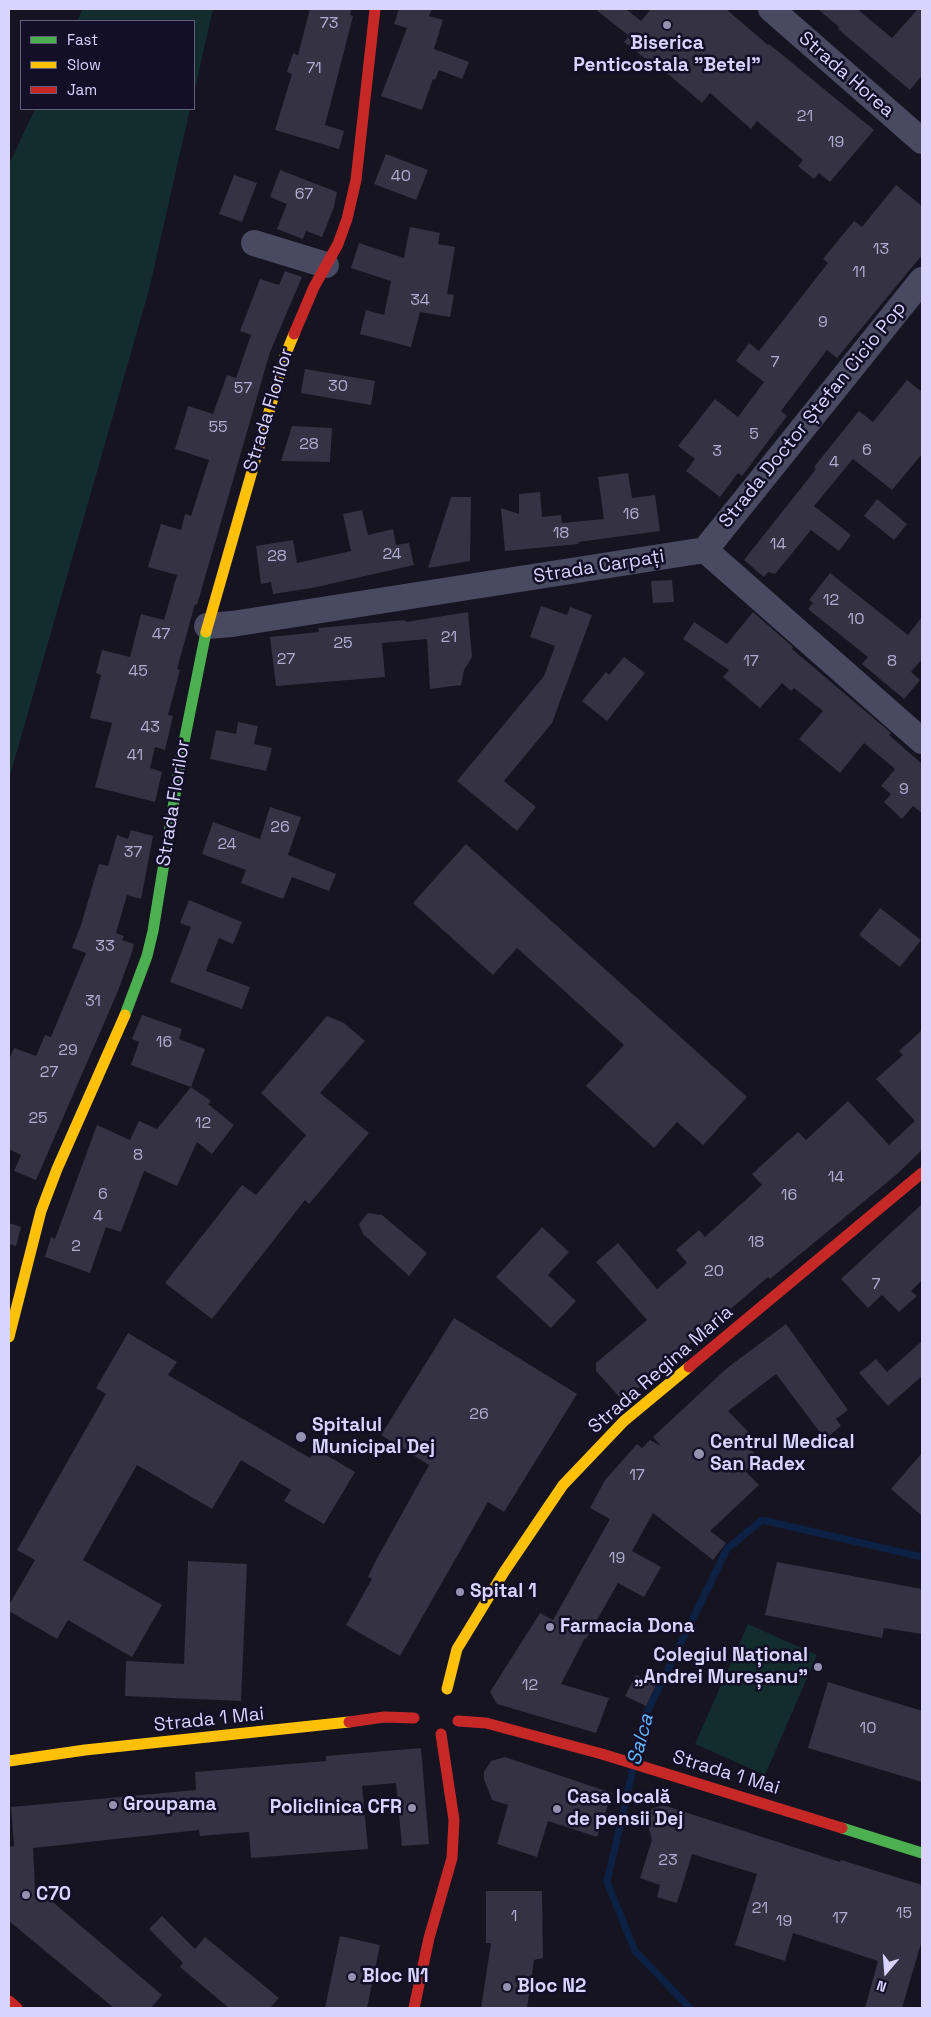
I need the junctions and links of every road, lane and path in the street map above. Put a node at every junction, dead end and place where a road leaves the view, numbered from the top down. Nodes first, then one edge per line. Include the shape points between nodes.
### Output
1 (375, 9) edge
2 (771, 9) edge
3 (922, 141) edge
4 (254, 243) dead end
5 (326, 265) junction
6 (922, 280) edge
7 (705, 550) junction
8 (207, 626) junction
9 (922, 741) edge
10 (922, 1173) edge
11 (9, 1337) edge
12 (432, 1687) dead end
13 (447, 1689) junction
14 (456, 1697) dead end
15 (413, 1705) dead end
16 (461, 1709) dead end
17 (458, 1721) junction
18 (9, 1761) edge
19 (922, 1853) edge
20 (9, 2001) edge
21 (17, 2008) edge
22 (414, 2008) edge

1 - 5 street, Strada Florilor via 356,180 338,244
2 - 3 street, Strada Horea
4 - 5 street
5 - 8 street, Strada Florilor via 285,356
6 - 7 street, Strada Doctor Ștefan Cicio Pop
7 - 8 street, Strada Carpați
7 - 9 street
8 - 11 street, Strada Florilor via 147,956 133,997 41,1211
10 - 13 street, Strada Regina Maria via 624,1421 563,1485 457,1649
12 - 13 street
13 - 14 street
15 - 18 street, Strada 1 Mai via 417,1723 384,1717
16 - 17 street
17 - 19 street, Strada 1 Mai via 486,1723 602,1754
17 - 22 street via 451,1730 435,1734 454,1820 452,1858 429,1938
20 - 21 street

